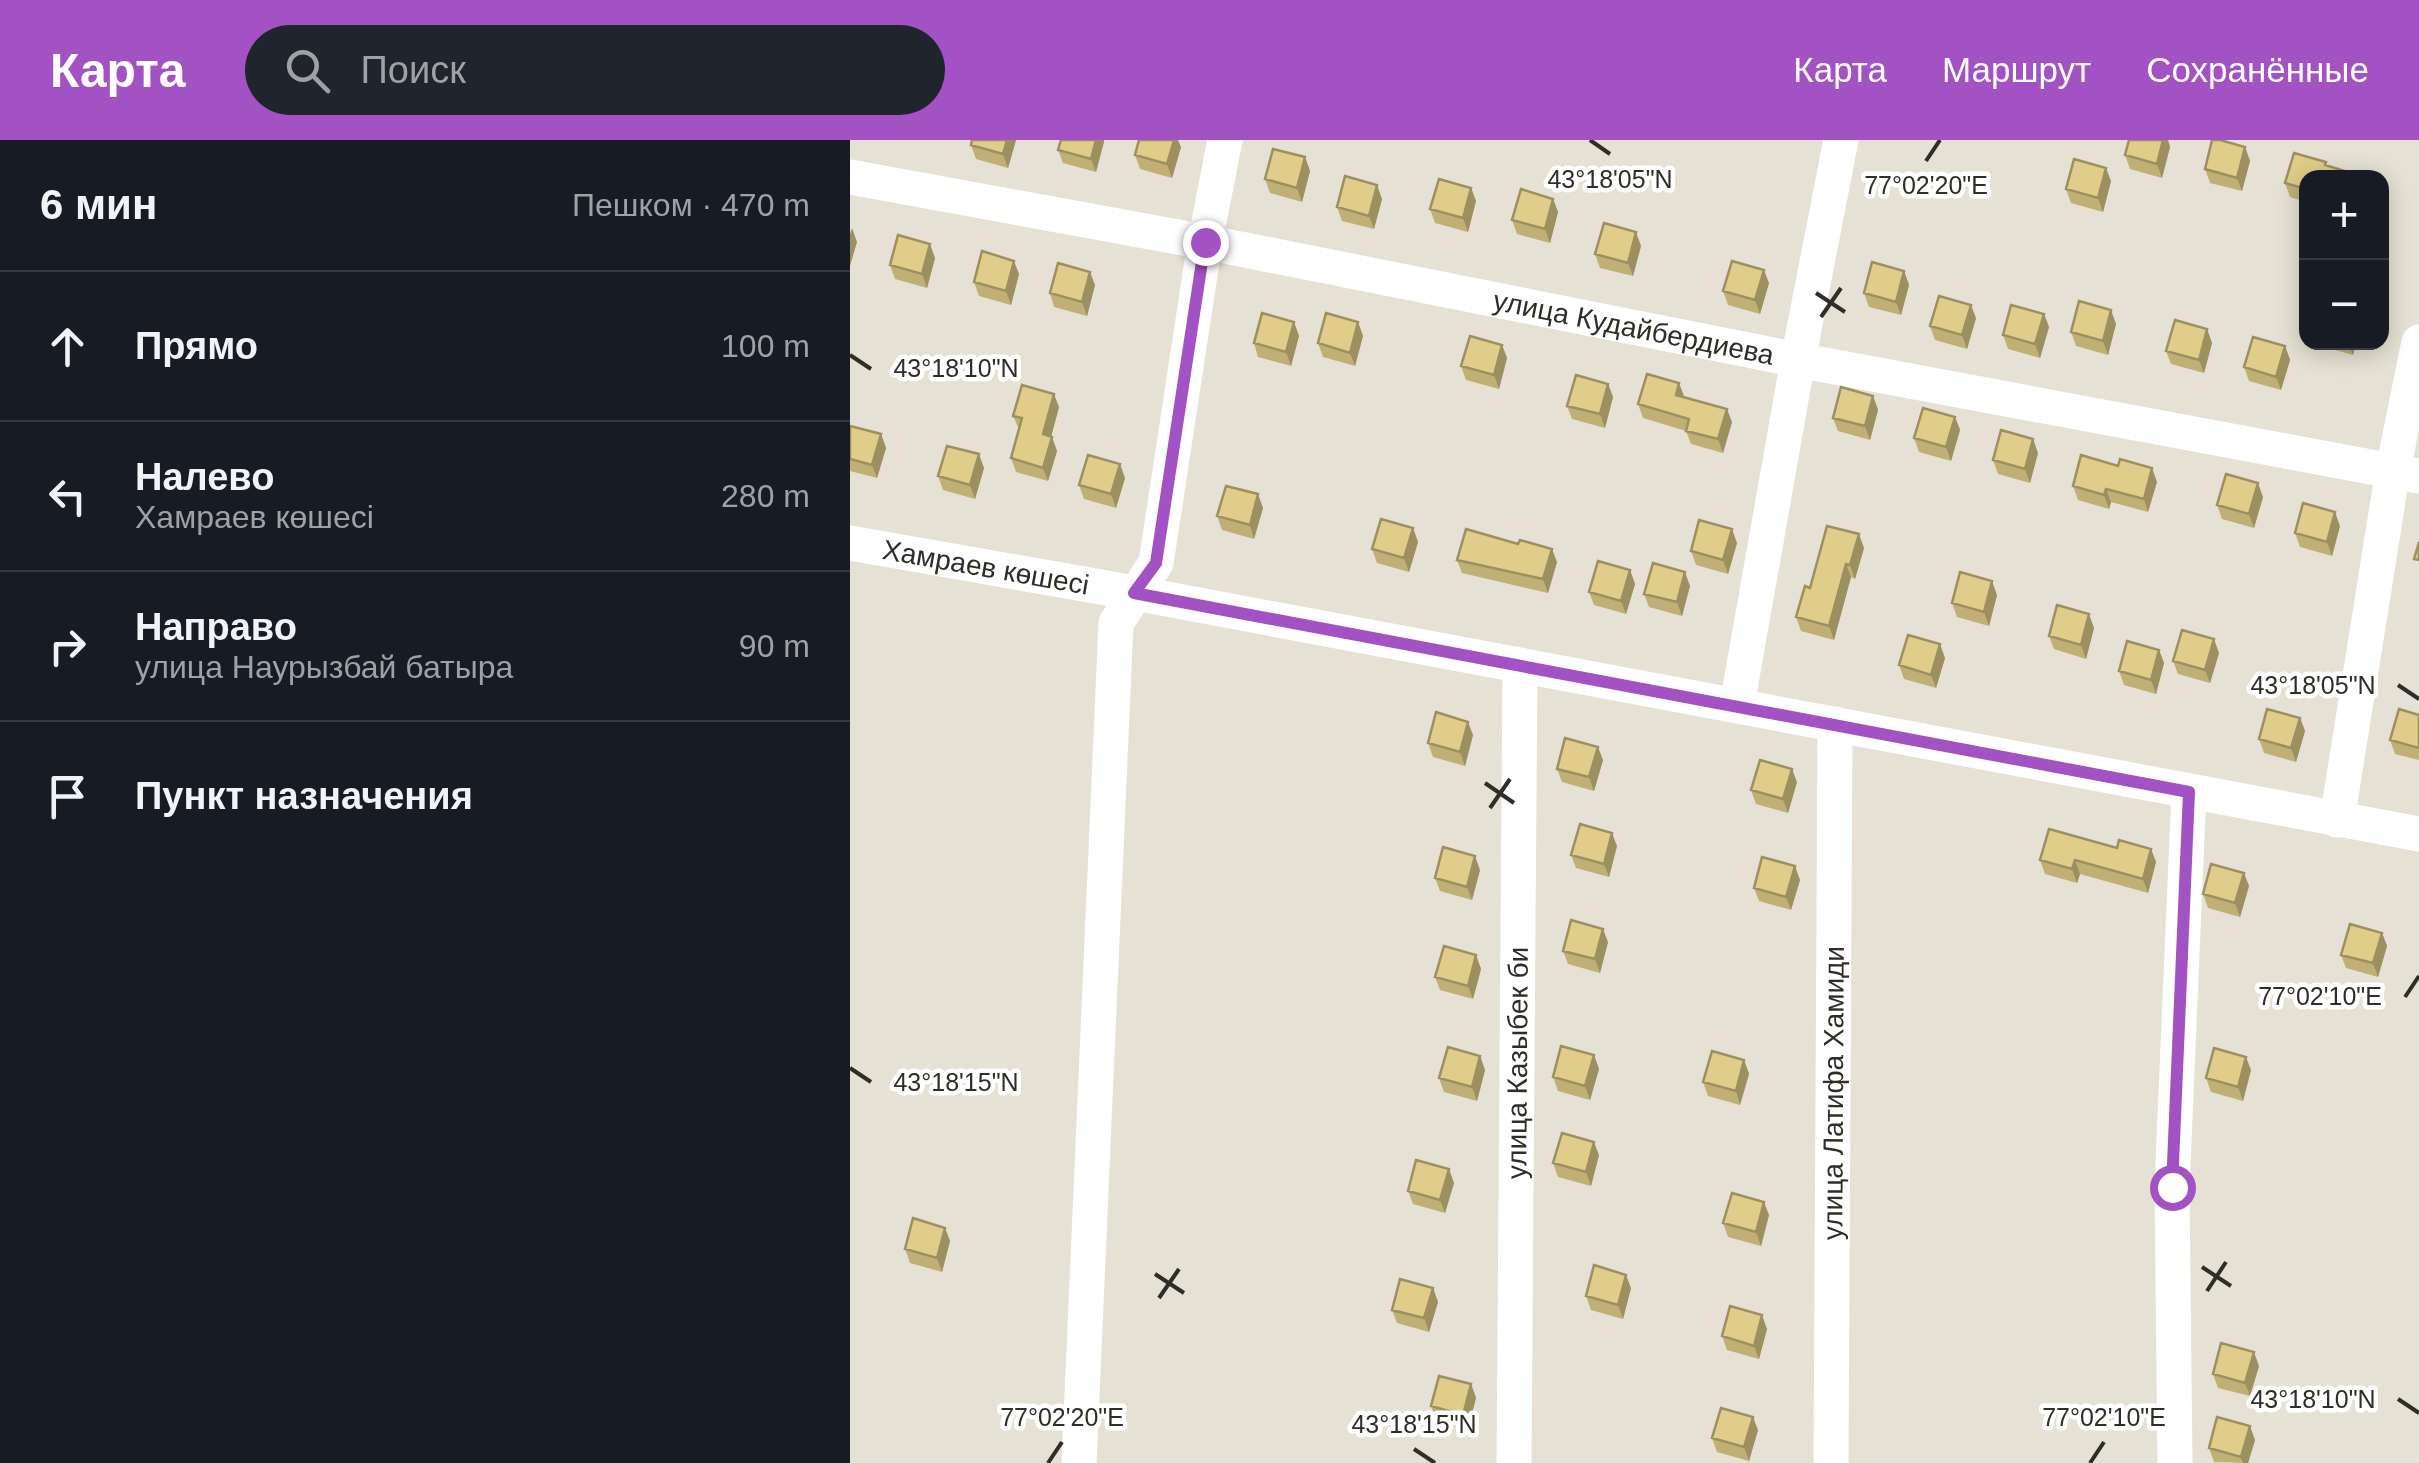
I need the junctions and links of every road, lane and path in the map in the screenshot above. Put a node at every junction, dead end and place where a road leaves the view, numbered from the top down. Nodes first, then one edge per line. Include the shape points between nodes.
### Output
1 (1225, 140) edge
2 (1841, 140) edge
3 (850, 177) edge
4 (1205, 242) junction
5 (2419, 342) edge
6 (1798, 360) junction
7 (2406, 473) edge
8 (850, 543) edge
9 (1134, 593) junction
10 (1520, 665) junction
11 (1737, 706) junction
12 (1836, 724) junction
13 (2189, 792) junction
14 (2338, 820) junction
15 (2419, 834) edge
16 (1079, 1463) edge
17 (1514, 1463) edge
18 (1831, 1463) edge
19 (2176, 1463) edge

1 - 4 street
2 - 6 street
3 - 4 street, улица Кудайбердиева
4 - 6 street, улица Кудайбердиева
4 - 9 street via 1156,563
5 - 7 street
6 - 7 street, улица Кудайбердиева
6 - 11 street
7 - 14 street
8 - 9 street, Хамраев көшесі
9 - 10 street, Хамраев көшесі
9 - 16 street via 1116,624
10 - 11 street, Хамраев көшесі
10 - 17 street, улица Казыбек би
11 - 12 street, Хамраев көшесі
12 - 13 street, Хамраев көшесі
12 - 18 street, улица Латифа Хамиди
13 - 14 street, Хамраев көшесі
13 - 19 street via 2172,1187
14 - 15 street, Хамраев көшесі

